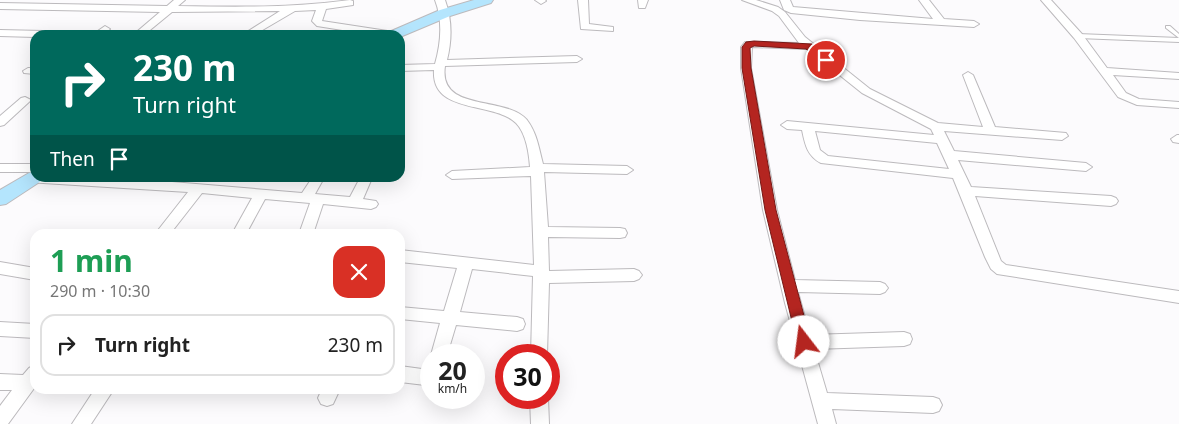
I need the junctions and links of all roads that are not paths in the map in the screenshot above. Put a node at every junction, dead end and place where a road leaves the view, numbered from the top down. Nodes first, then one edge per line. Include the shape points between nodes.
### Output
1 (180, 0) edge
2 (440, 0) edge
3 (487, 0) edge
4 (584, 0) edge
5 (747, 0) edge
6 (924, 0) edge
7 (1046, 0) edge
8 (350, 3) dead end
9 (297, 4) edge
10 (787, 5) edge
11 (0, 6) edge
12 (322, 8) junction
13 (775, 9) junction
14 (170, 10) junction
15 (445, 13) junction
16 (940, 21) junction
17 (974, 24) dead end
18 (1168, 27) dead end
19 (610, 29) dead end
20 (144, 30) edge
21 (255, 30) edge
22 (360, 30) edge
23 (405, 30) edge
24 (0, 33) edge
25 (30, 34) edge
26 (1078, 36) junction
27 (1179, 38) edge
28 (809, 46) junction
29 (577, 59) dead end
30 (441, 65) junction
31 (405, 68) edge
32 (1104, 71) junction
33 (968, 75) dead end
34 (1179, 76) edge
35 (25, 100) dead end
36 (1179, 105) edge
37 (0, 122) edge
38 (786, 125) dead end
39 (936, 127) junction
40 (808, 128) junction
41 (990, 130) junction
42 (1062, 136) dead end
43 (942, 140) junction
44 (950, 155) junction
45 (1086, 167) dead end
46 (0, 168) edge
47 (536, 170) junction
48 (627, 170) dead end
49 (30, 174) edge
50 (958, 174) junction
51 (452, 175) dead end
52 (30, 178) edge
53 (167, 182) edge
54 (317, 182) edge
55 (364, 182) edge
56 (199, 184) edge
57 (966, 191) junction
58 (261, 194) junction
59 (0, 199) edge
60 (312, 199) junction
61 (1111, 201) dead end
62 (355, 202) junction
63 (371, 204) dead end
64 (166, 229) edge
65 (242, 229) edge
66 (307, 229) edge
67 (541, 232) junction
68 (620, 233) dead end
69 (405, 257) edge
70 (466, 263) junction
71 (0, 268) edge
72 (30, 273) edge
73 (540, 274) junction
74 (634, 276) dead end
75 (789, 286) junction
76 (880, 288) dead end
77 (1179, 297) edge
78 (405, 312) edge
79 (450, 316) junction
80 (517, 324) dead end
81 (0, 329) edge
82 (30, 331) edge
83 (904, 339) dead end
84 (804, 342) junction
85 (442, 344) edge
86 (540, 344) edge
87 (405, 374) edge
88 (420, 376) edge
89 (30, 378) edge
90 (30, 379) edge
91 (0, 382) edge
92 (102, 394) edge
93 (821, 401) junction
94 (933, 405) dead end
95 (539, 409) edge
96 (0, 420) edge
97 (81, 424) edge
98 (540, 424) edge
99 (827, 424) edge

1 - 14 street
2 - 15 street
3 - 15 street
4 - 19 street via 584,27
5 - 13 street
6 - 16 street
7 - 26 street
8 - 12 street
9 - 12 street
9 - 14 street via 230,10
9 - 21 street
10 - 13 street
10 - 16 street via 840,15
11 - 14 street
12 - 22 street via 317,21 320,24
13 - 28 street
14 - 20 street
15 - 23 street
15 - 30 street
16 - 17 street
18 - 27 lane
24 - 25 street
26 - 27 lane
26 - 32 street
28 - 39 street via 866,91
28 - 75 street via 754,43 746,47 746,68 770,210
29 - 30 street
30 - 31 street
30 - 47 street via 439,79 450,95 520,120 531,135
32 - 34 street
32 - 36 street via 1122,95 1131,101
33 - 41 street
35 - 37 street
38 - 40 street
39 - 41 street
39 - 43 street
40 - 43 street
40 - 50 street via 813,151 825,160
41 - 42 street
43 - 44 street
44 - 45 street
44 - 50 street
46 - 49 street
47 - 48 street
47 - 51 street
47 - 67 street
50 - 57 street
52 - 59 street
53 - 56 street
54 - 60 street
55 - 62 street
56 - 58 street
56 - 64 street
57 - 61 street
57 - 77 street via 992,257 1002,270
58 - 60 street
58 - 65 street
60 - 62 street
60 - 66 street
62 - 63 street
67 - 68 street
67 - 73 street
69 - 70 street
70 - 73 street
70 - 79 street
71 - 72 street
73 - 74 street
73 - 86 street
75 - 76 street
75 - 84 street
78 - 79 street
79 - 80 street
79 - 85 street
81 - 82 street
83 - 84 street
84 - 93 street
87 - 88 street
89 - 91 street
90 - 96 street
92 - 97 street
93 - 94 street
93 - 99 street
95 - 98 street

